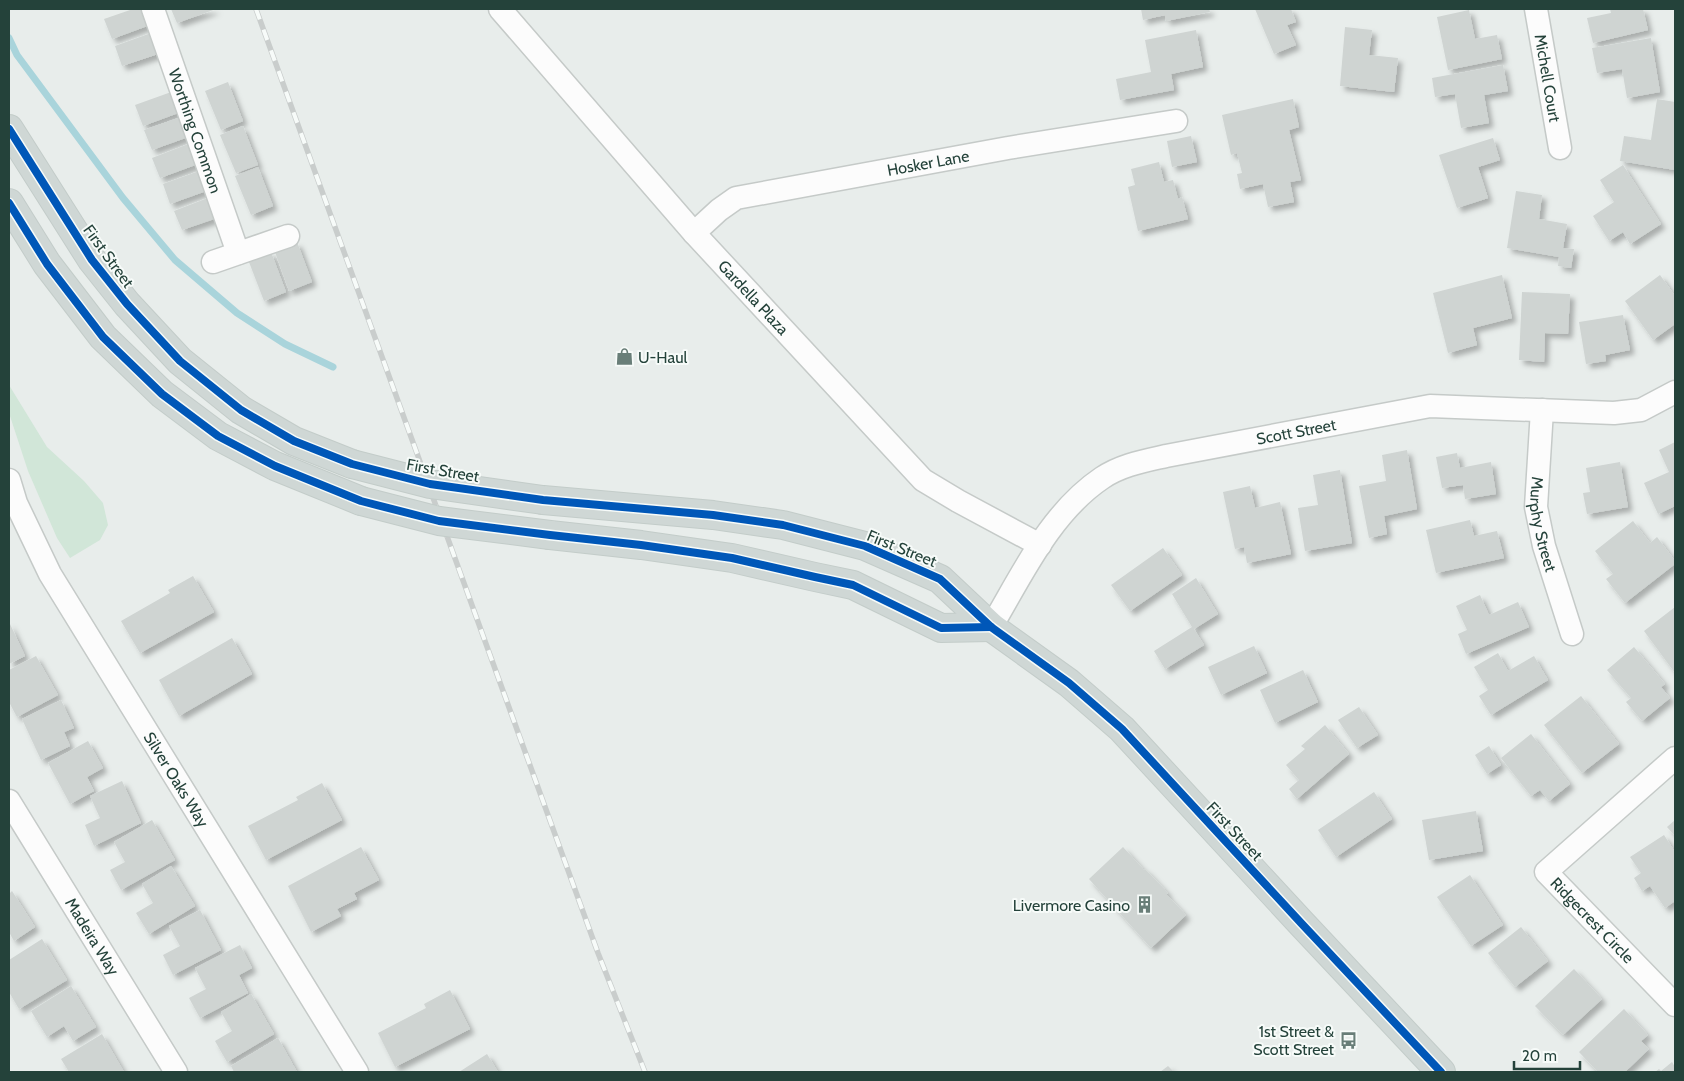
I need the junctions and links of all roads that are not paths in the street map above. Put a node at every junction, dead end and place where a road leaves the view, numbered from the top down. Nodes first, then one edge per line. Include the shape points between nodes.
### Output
1 (154, 9) edge
2 (500, 9) edge
3 (1536, 9) edge
4 (1176, 121) dead end
5 (9, 129) edge
6 (1560, 148) dead end
7 (9, 203) edge
8 (694, 233) junction
9 (288, 236) dead end
10 (238, 253) junction
11 (213, 262) dead end
12 (1675, 392) edge
13 (1542, 410) junction
14 (9, 480) edge
15 (1040, 545) junction
16 (991, 628) junction
17 (1572, 634) dead end
18 (1675, 758) edge
19 (9, 801) edge
20 (1675, 1005) edge
21 (176, 1072) edge
22 (357, 1072) edge
23 (1441, 1072) edge

1 - 10 street, Worthing Common
2 - 8 street, Gardella Plaza
3 - 6 street, Michell Court
4 - 8 street, Hosker Lane via 736,198
5 - 16 main road, First Street, bridge via 92,260 127,304 180,360 241,410 294,441 352,464 430,484 544,500 783,525 865,546 940,579
7 - 16 main road, bridge via 47,264 103,337 162,394 218,436 275,466 361,501 438,521 732,558 854,585 941,628
8 - 15 street, Gardella Plaza via 923,480
9 - 10 street
10 - 11 street
12 - 13 street, Scott Street via 1641,410 1614,413
13 - 15 street, Scott Street via 1430,406 1129,464 1102,478 1069,506
13 - 17 street, Murphy Street via 1536,507 1544,546
14 - 22 street, Silver Oaks Way via 16,503 50,574
15 - 16 street, Scott Street
16 - 23 main road, First Street via 1069,683 1122,729
18 - 20 street, Ridgecrest Circle via 1546,872
19 - 21 street, Madeira Way

